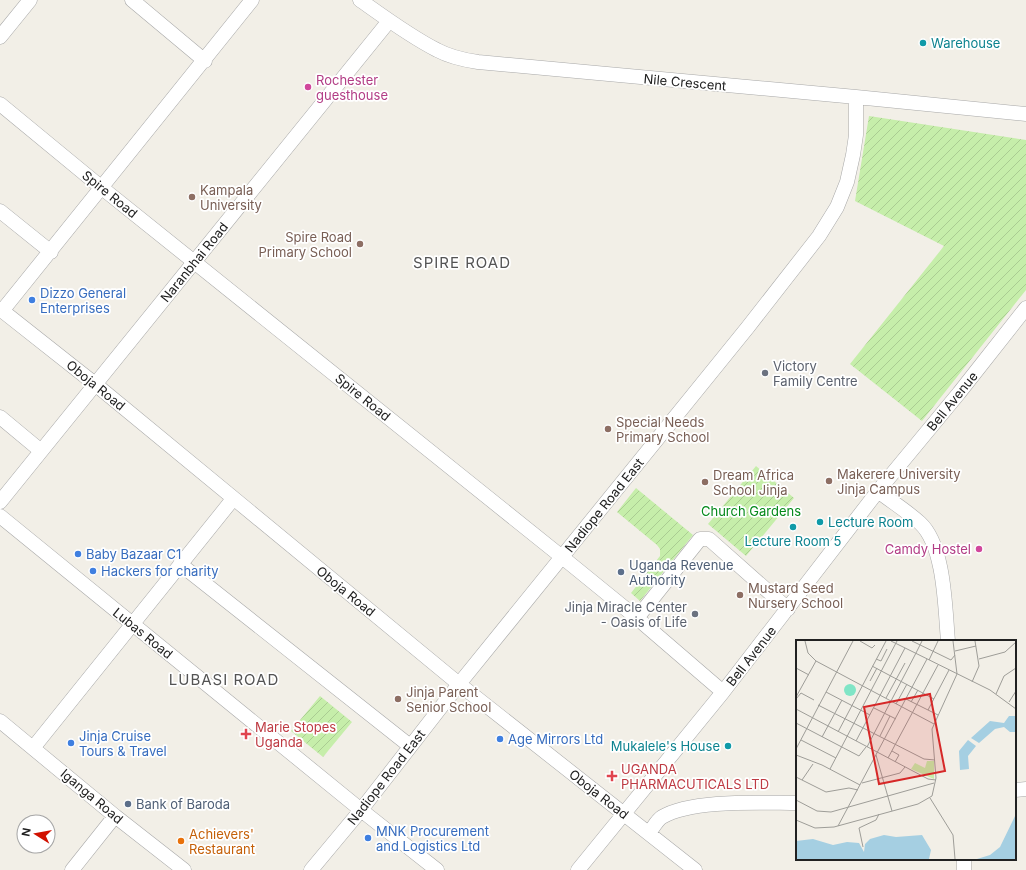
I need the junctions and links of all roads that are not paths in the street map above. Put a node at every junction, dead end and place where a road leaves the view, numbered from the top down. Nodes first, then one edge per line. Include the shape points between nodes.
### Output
1 (30, 0) edge
2 (132, 0) edge
3 (252, 0) edge
4 (360, 0) edge
5 (389, 21) junction
6 (0, 37) edge
7 (205, 60) junction
8 (856, 97) junction
9 (0, 104) edge
10 (1026, 114) edge
11 (102, 188) junction
12 (0, 211) edge
13 (51, 252) junction
14 (194, 262) junction
15 (1026, 308) edge
16 (1, 310) edge
17 (95, 384) junction
18 (0, 417) edge
19 (41, 452) junction
20 (878, 492) junction
21 (233, 499) junction
22 (0, 502) edge
23 (0, 516) edge
24 (562, 557) junction
25 (180, 564) junction
26 (788, 609) junction
27 (636, 618) junction
28 (133, 624) junction
29 (948, 640) edge
30 (459, 684) junction
31 (723, 692) junction
32 (0, 722) edge
33 (410, 746) junction
34 (33, 748) junction
35 (1026, 789) edge
36 (1016, 790) edge
37 (796, 803) edge
38 (361, 810) junction
39 (623, 813) junction
40 (115, 816) junction
41 (649, 833) junction
42 (72, 870) edge
43 (184, 870) edge
44 (311, 870) edge
45 (437, 870) edge
46 (578, 870) edge
47 (695, 870) edge

1 - 6 street
2 - 7 street
3 - 7 street
4 - 5 street, Nile Crescent
5 - 8 street, Nile Crescent via 437,50 478,62
5 - 14 street, Naranbhai Road
7 - 11 street
8 - 10 street, Nile Crescent
8 - 24 street, Nadiope Road East via 853,155 847,182 837,207 743,333
9 - 11 street, Spire Road
11 - 13 street
11 - 14 street, Spire Road
12 - 13 street
13 - 16 street
14 - 17 street, Naranbhai Road
14 - 24 street, Spire Road
15 - 20 street, Bell Avenue
16 - 17 street, Oboja Road
17 - 19 street, Naranbhai Road
17 - 21 street, Oboja Road
18 - 19 street
19 - 22 street, Naranbhai Road
20 - 26 street, Bell Avenue
20 - 29 street via 921,523 929,534 943,579
21 - 25 street
21 - 30 street, Oboja Road
23 - 28 street, Lubas Road
24 - 27 street, Spire Road
24 - 30 street, Nadiope Road East
25 - 28 street
25 - 33 street
26 - 27 street via 704,538 700,539
26 - 31 street, Bell Avenue
27 - 31 street, Spire Road
28 - 34 street
28 - 38 street, Lubas Road
30 - 33 street, Nadiope Road East
30 - 39 street, Oboja Road
31 - 39 street, Bell Avenue
32 - 34 street, Iganga Road
33 - 38 street, Nadiope Road East
34 - 40 street, Iganga Road
35 - 36 street
37 - 41 street via 708,804 678,810 661,817
38 - 44 street, Nadiope Road East
38 - 45 street, Lubas Road
39 - 41 street, Oboja Road
39 - 46 street, Bell Avenue
40 - 42 street
40 - 43 street, Iganga Road
41 - 47 street, Oboja Road

